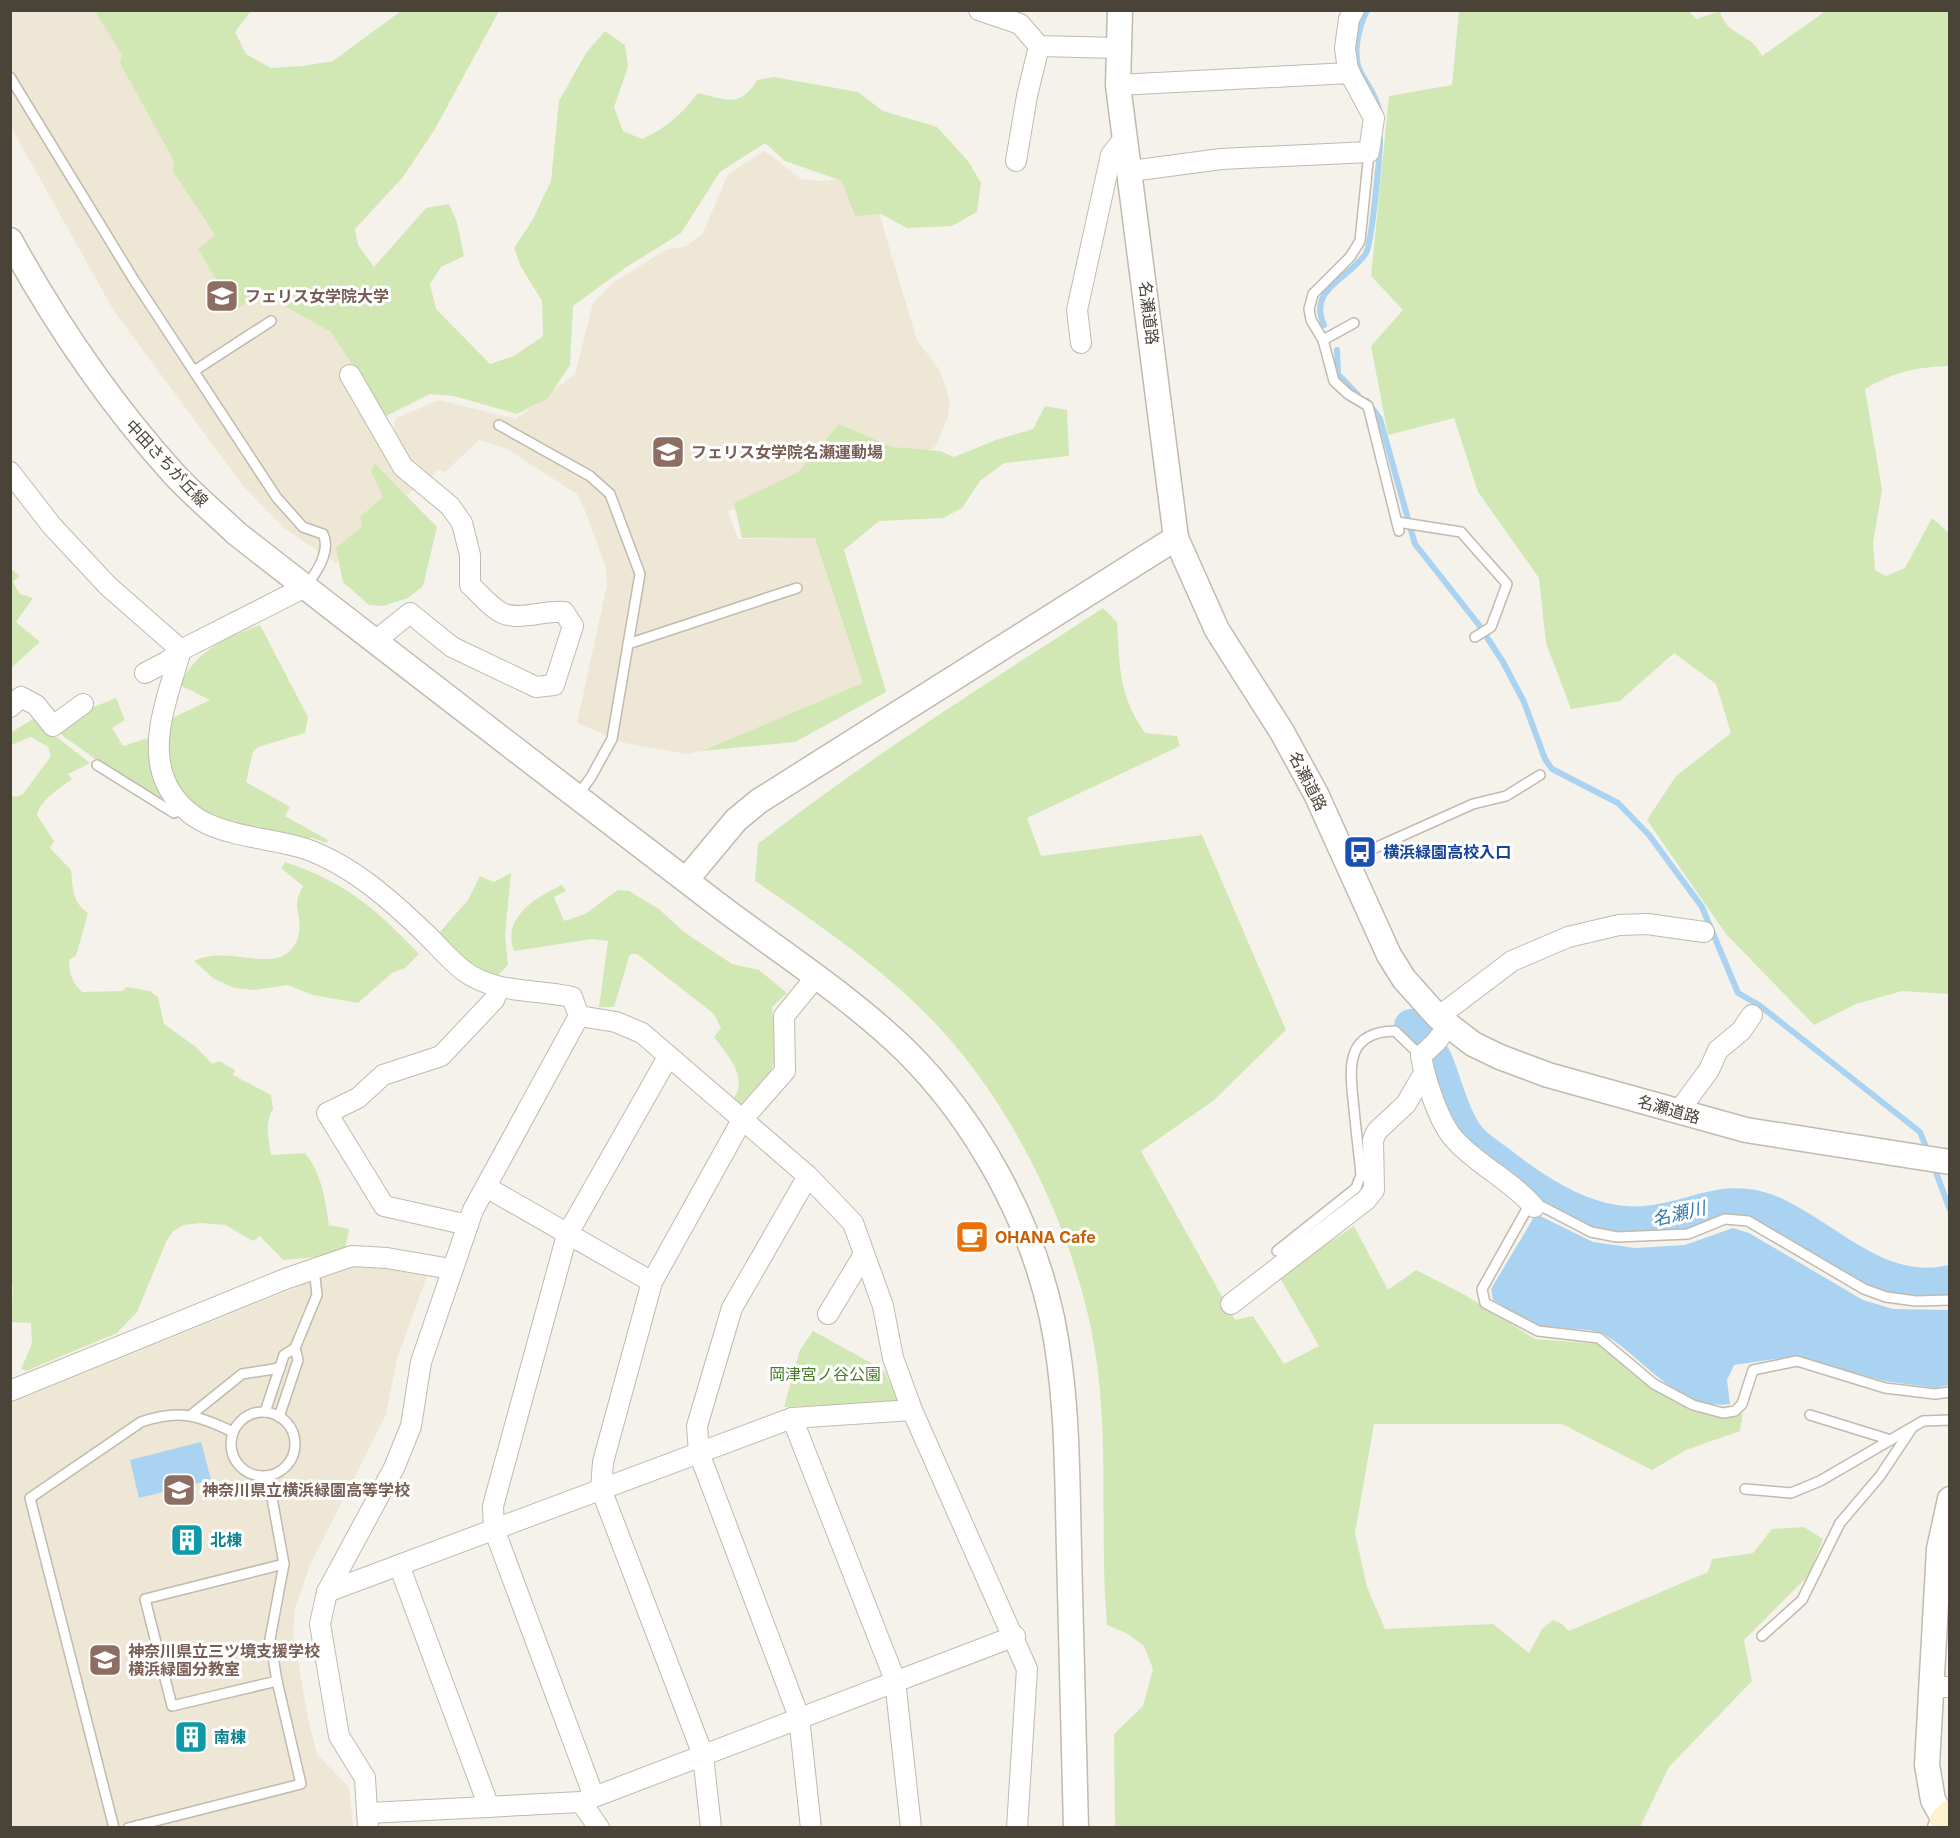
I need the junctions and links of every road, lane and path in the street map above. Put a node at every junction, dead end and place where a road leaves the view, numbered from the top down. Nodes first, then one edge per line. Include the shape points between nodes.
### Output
1 (979, 10) edge
2 (1120, 10) edge
3 (1354, 10) edge
4 (1039, 46) junction
5 (1119, 48) junction
6 (1350, 73) junction
7 (10, 77) edge
8 (1118, 85) junction
9 (1126, 136) junction
10 (1369, 152) junction
11 (1016, 161) dead end
12 (1131, 171) junction
13 (10, 240) edge
14 (18, 270) edge
15 (271, 321) dead end
16 (1354, 323) dead end
17 (1323, 340) junction
18 (1081, 343) dead end
19 (194, 371) junction
20 (350, 375) dead end
21 (499, 425) dead end
22 (10, 472) edge
23 (1176, 538) junction
24 (304, 587) junction
25 (797, 588) dead end
26 (1477, 636) dead end
27 (375, 641) junction
28 (628, 644) junction
29 (181, 650) junction
30 (145, 673) dead end
31 (82, 704) dead end
32 (10, 707) edge
33 (97, 765) dead end
34 (1540, 775) dead end
35 (578, 795) junction
36 (183, 809) junction
37 (1346, 861) junction
38 (686, 880) junction
39 (1704, 932) dead end
40 (815, 978) junction
41 (500, 988) junction
42 (1752, 1015) dead end
43 (579, 1016) junction
44 (1441, 1029) junction
45 (668, 1057) junction
46 (1422, 1064) junction
47 (1678, 1112) junction
48 (742, 1120) junction
49 (1939, 1160) edge
50 (808, 1176) junction
51 (486, 1187) junction
52 (1534, 1207) junction
53 (468, 1225) junction
54 (567, 1235) junction
55 (1277, 1251) dead end
56 (863, 1256) junction
57 (314, 1269) junction
58 (451, 1269) junction
59 (652, 1282) junction
60 (1950, 1300) edge
61 (1231, 1304) dead end
62 (828, 1314) dead end
63 (295, 1348) junction
64 (280, 1368) junction
65 (10, 1391) edge
66 (1950, 1392) edge
67 (912, 1410) junction
68 (265, 1412) junction
69 (191, 1415) junction
70 (1810, 1415) dead end
71 (279, 1416) junction
72 (792, 1418) junction
73 (1950, 1420) edge
74 (1912, 1428) junction
75 (233, 1432) junction
76 (1891, 1440) junction
77 (699, 1453) junction
78 (268, 1476) junction
79 (601, 1489) junction
80 (1745, 1489) dead end
81 (1950, 1499) edge
82 (494, 1529) junction
83 (1944, 1550) edge
84 (284, 1564) junction
85 (399, 1565) junction
86 (327, 1592) junction
87 (1015, 1636) junction
88 (1762, 1636) dead end
89 (896, 1680) junction
90 (277, 1681) junction
91 (1940, 1687) edge
92 (799, 1717) junction
93 (703, 1755) junction
94 (587, 1799) junction
95 (489, 1807) junction
96 (369, 1820) edge
97 (1945, 1820) edge
98 (114, 1827) edge
99 (133, 1827) edge
100 (599, 1827) edge
101 (711, 1827) edge
102 (811, 1827) edge
103 (911, 1827) edge
104 (1017, 1827) edge
105 (1076, 1827) edge

1 - 4 street via 1020,24
2 - 5 street, 名瀬道路
3 - 6 street via 1345,48
4 - 5 street
4 - 11 street
5 - 8 street, 名瀬道路
6 - 8 street
6 - 10 street via 1374,118
7 - 19 lane
8 - 9 street, 名瀬道路
9 - 12 street, 名瀬道路
9 - 18 street via 1111,155 1077,310
10 - 12 street via 1221,159
10 - 17 lane via 1360,241 1350,257 1313,294 1309,309
12 - 23 street, 名瀬道路
13 - 14 street, 中田さちが丘線
14 - 24 street, 中田さちが丘線 via 92,375 175,475 236,533
15 - 19 lane
16 - 17 lane
17 - 26 lane via 1334,381 1368,406 1398,526 1461,532 1507,585 1491,627
19 - 24 lane via 283,505 303,527 323,534 326,548 315,575
20 - 27 street via 387,427 403,467 450,506 462,523 470,555 470,585 502,613 521,616 548,610 564,612 573,627 554,685 536,687 452,646 410,613
21 - 28 lane via 590,476 610,494 640,574
22 - 29 street via 108,586
23 - 37 street, 名瀬道路 via 1217,630 1282,732
23 - 38 street via 759,801 736,820
24 - 27 street, 中田さちが丘線
24 - 29 street
25 - 28 lane
27 - 35 street, 中田さちが丘線
28 - 35 lane via 612,739
29 - 30 street
29 - 36 street via 160,727 160,757 166,782
31 - 32 street via 53,726 36,705 21,697
33 - 36 lane via 174,813
34 - 37 lane via 1506,796 1473,804
35 - 38 street, 中田さちが丘線
36 - 41 street via 201,822 238,835 304,848 344,868 389,898 464,971
37 - 44 street, 名瀬道路 via 1389,955
38 - 40 street, 中田さちが丘線
39 - 44 street via 1647,924 1619,925 1568,937 1512,961
40 - 48 street via 784,1016 785,1071
40 - 105 street, 中田さちが丘線 via 862,1012 940,1090 980,1145 1010,1199 1037,1267 1051,1316 1064,1394
41 - 43 street via 572,997
41 - 53 street via 494,1000 441,1056 383,1075 358,1098 327,1113 384,1206
42 - 47 street via 1741,1031 1718,1050 1709,1070
43 - 45 street via 616,1022 642,1033
43 - 51 street
44 - 46 street
44 - 47 street, 名瀬道路 via 1548,1075
45 - 48 street
45 - 54 street
46 - 52 street via 1446,1129 1457,1143
46 - 55 lane via 1395,1031 1378,1032 1362,1040 1349,1066 1361,1175 1356,1188
46 - 61 street via 1406,1104 1377,1131 1373,1140 1374,1190
47 - 49 street, 名瀬道路 via 1746,1130
48 - 50 street
48 - 59 street
50 - 56 street via 853,1223
50 - 77 street via 732,1308 697,1426
51 - 53 street
51 - 54 street
52 - 60 lane via 1541,1206 1591,1232 1617,1237 1688,1234 1725,1219 1748,1221 1864,1289 1916,1301
52 - 66 lane via 1528,1207 1482,1289 1485,1303 1538,1331 1599,1338 1654,1384 1693,1405 1723,1413 1735,1411 1742,1404 1753,1370 1797,1361 1885,1388
53 - 58 street
54 - 59 street
54 - 82 street via 492,1506
56 - 62 street
56 - 67 street via 883,1306 892,1358
57 - 58 street via 352,1256
57 - 63 lane via 317,1295
57 - 65 street
58 - 86 street via 421,1362 411,1426 394,1468
59 - 79 street via 603,1462
63 - 64 lane via 284,1355
63 - 71 lane via 298,1360
64 - 68 lane
64 - 69 lane via 242,1374
67 - 72 street
67 - 87 street
68 - 71 lane
68 - 75 lane via 246,1416
69 - 75 lane
69 - 98 lane via 160,1416 141,1422 30,1498
70 - 76 lane
71 - 78 lane via 291,1426 295,1449 284,1469
72 - 77 street
72 - 89 street
73 - 74 lane via 1923,1421
74 - 76 lane
74 - 88 lane via 1881,1476 1840,1522 1802,1600
75 - 78 lane via 232,1458 252,1475
76 - 80 lane via 1791,1493
77 - 79 street
77 - 92 street
78 - 84 lane
79 - 82 street
79 - 93 street
81 - 83 street
82 - 85 street
82 - 94 street
83 - 91 street
84 - 90 lane via 270,1639
84 - 90 lane via 145,1599 172,1706
85 - 86 street
85 - 95 street
86 - 96 street via 321,1624 339,1736 365,1778
87 - 89 street
87 - 104 street via 1027,1669
89 - 92 street
89 - 103 street
90 - 99 lane via 301,1784
91 - 97 street via 1927,1765 1933,1800
92 - 93 street
92 - 102 street
93 - 94 street
93 - 101 street
94 - 95 street
94 - 100 street
95 - 96 street

